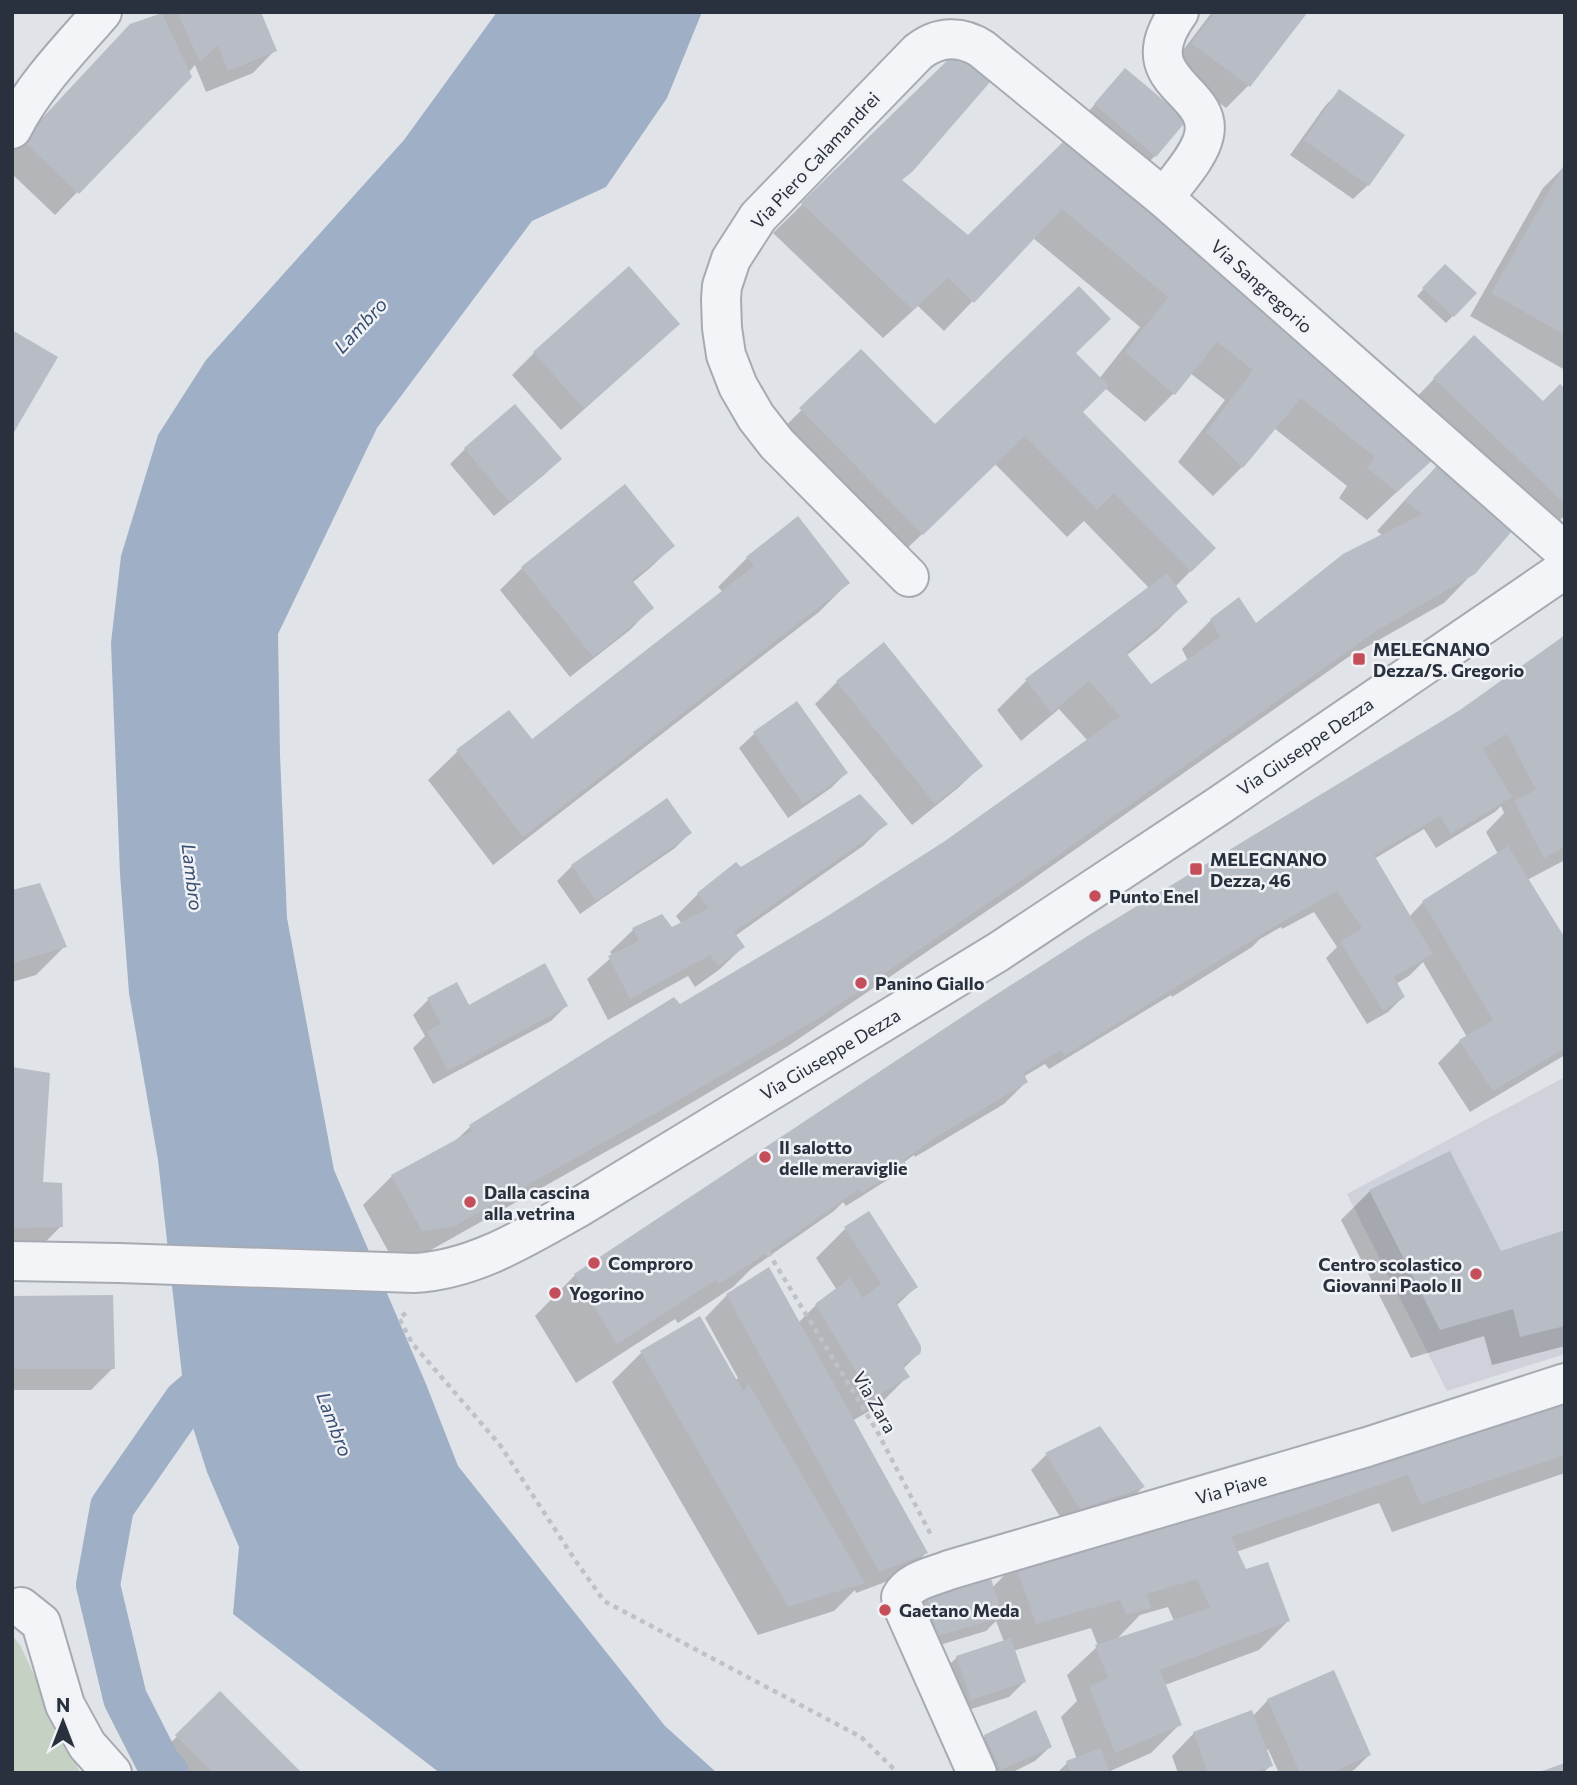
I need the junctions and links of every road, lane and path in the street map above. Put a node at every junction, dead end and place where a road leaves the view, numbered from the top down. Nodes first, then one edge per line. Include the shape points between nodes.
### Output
1 (102, 12) edge
2 (1179, 12) edge
3 (949, 38) joint
4 (12, 129) edge
5 (1164, 198) junction
6 (1565, 552) edge
7 (1565, 569) edge
8 (909, 577) dead end
9 (768, 1252) dead end
10 (12, 1261) edge
11 (399, 1318) dead end
12 (1565, 1383) edge
13 (949, 1570) junction
14 (21, 1607) dead end
15 (112, 1773) edge
16 (898, 1773) edge
17 (977, 1773) edge

1 - 4 street via 40,85
2 - 5 street via 1163,44 1165,65 1197,105 1205,124 1193,158
3 - 5 street, Via Sangregorio via 982,49
3 - 8 street, Via Piero Calamandrei via 918,52 758,217 731,259 721,299 726,355 755,417
5 - 6 street, Via Sangregorio
7 - 10 street, Via Giuseppe Dezza via 986,959 558,1219 481,1258 426,1273
9 - 13 path, Via Zara via 877,1431
11 - 16 path via 411,1343 500,1445 604,1601 861,1737
12 - 13 street, Via Piave via 1367,1447
13 - 17 street, Via Piave via 914,1583 901,1597
14 - 15 street via 41,1623 65,1705 87,1745

